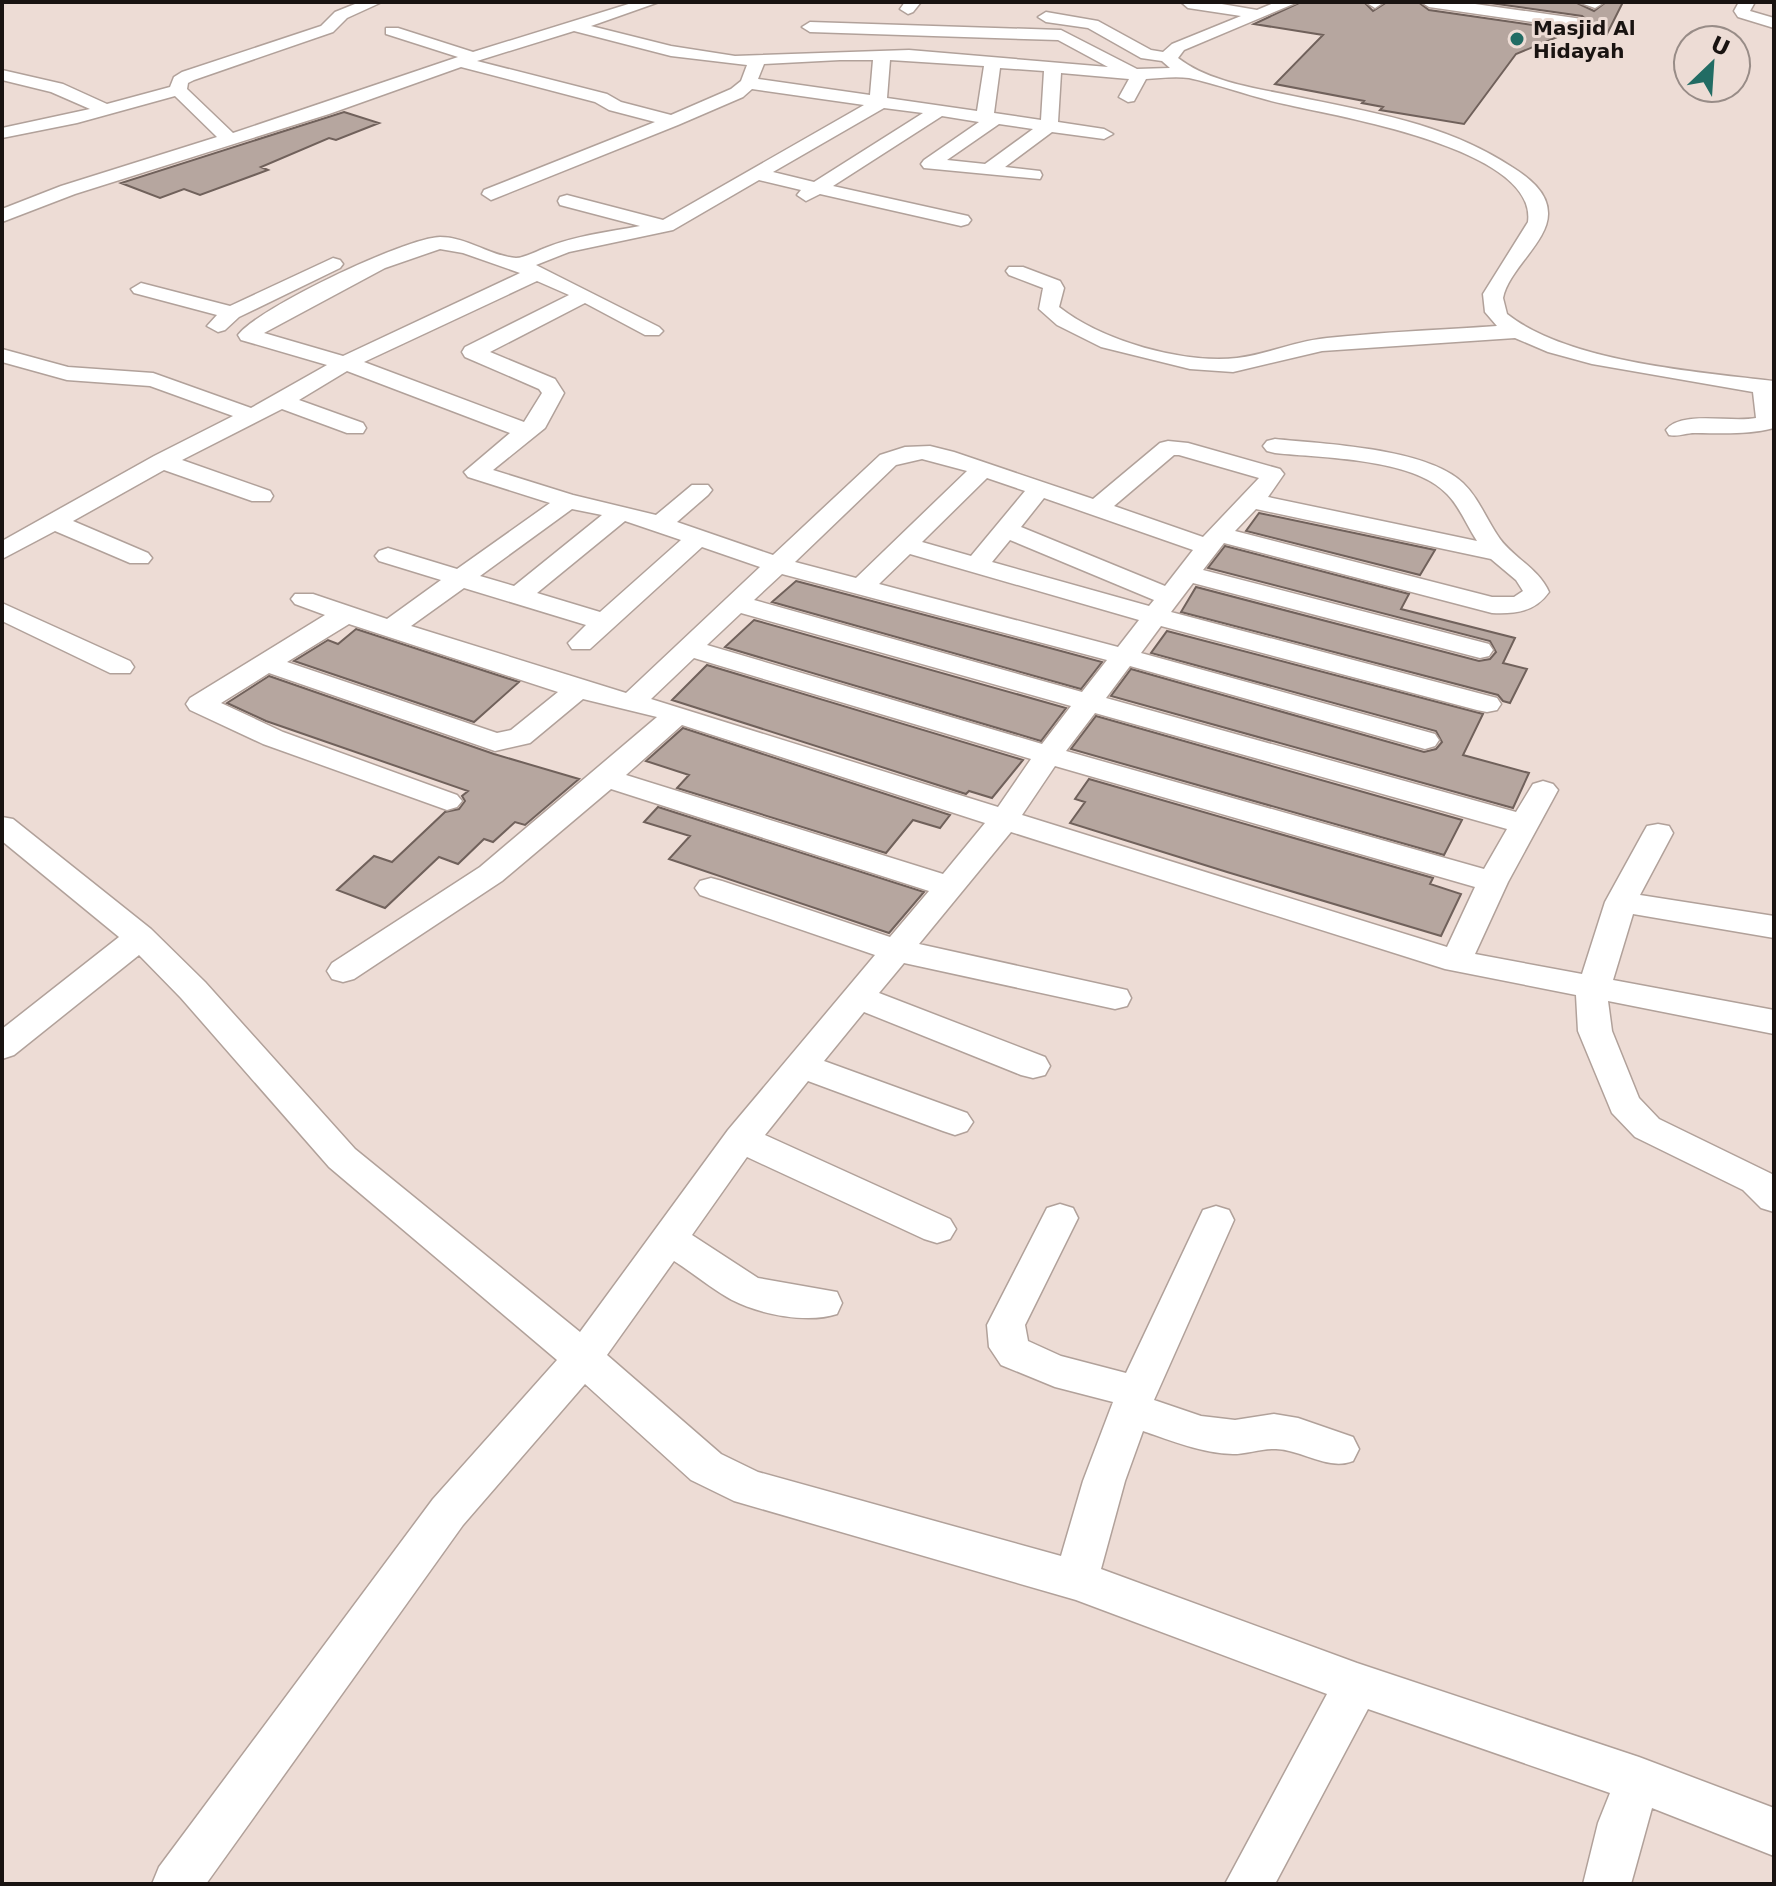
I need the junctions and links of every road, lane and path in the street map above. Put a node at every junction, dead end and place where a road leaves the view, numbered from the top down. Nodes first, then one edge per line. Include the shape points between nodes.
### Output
1 (374, 2) edge
2 (651, 2) edge
3 (1050, 2) edge
4 (1290, 2) edge
5 (1429, 2) edge
6 (1592, 2) edge
7 (1747, 2) edge
8 (1188, 3) edge
9 (1255, 14) junction
10 (994, 16) dead end
11 (1068, 19) junction
12 (1774, 23) edge
13 (572, 26) junction
14 (810, 27) dead end
15 (392, 31) dead end
16 (882, 55) junction
17 (1169, 57) junction
18 (467, 60) junction
19 (993, 60) junction
20 (757, 61) junction
21 (1053, 66) junction
22 (1186, 73) junction
23 (1134, 74) junction
24 (2, 75) edge
25 (748, 83) junction
26 (178, 90) junction
27 (1128, 97) dead end
28 (878, 104) junction
29 (106, 110) junction
30 (938, 111) junction
31 (990, 118) junction
32 (672, 121) junction
33 (1049, 126) junction
34 (2, 133) edge
35 (1104, 134) dead end
36 (230, 140) junction
37 (989, 170) junction
38 (756, 174) junction
39 (1033, 175) dead end
40 (816, 189) junction
41 (491, 194) dead end
42 (567, 201) dead end
43 (792, 204) dead end
44 (2, 216) edge
45 (961, 220) dead end
46 (666, 226) junction
47 (406, 231) dead end
48 (528, 269) junction
49 (1016, 271) dead end
50 (141, 289) dead end
51 (585, 295) junction
52 (232, 313) junction
53 (652, 331) dead end
54 (1517, 331) junction
55 (417, 332) junction
56 (249, 335) junction
57 (459, 346) junction
58 (2, 355) edge
59 (345, 363) junction
60 (1769, 387) edge
61 (281, 401) junction
62 (250, 415) junction
63 (355, 428) dead end
64 (1677, 430) dead end
65 (526, 431) junction
66 (1275, 446) dead end
67 (162, 461) junction
68 (982, 470) junction
69 (1040, 488) junction
70 (700, 490) dead end
71 (261, 496) dead end
72 (568, 501) junction
73 (1252, 501) junction
74 (1097, 508) junction
75 (621, 512) junction
76 (55, 522) junction
77 (660, 524) junction
78 (1007, 530) junction
79 (698, 537) junction
80 (1213, 541) junction
81 (904, 545) junction
82 (2, 551) edge
83 (1498, 553) junction
84 (388, 556) dead end
85 (139, 558) dead end
86 (777, 565) junction
87 (975, 567) junction
88 (462, 578) junction
89 (863, 586) junction
90 (519, 595) junction
91 (1171, 596) junction
92 (304, 599) dead end
93 (738, 604) junction
94 (2, 611) edge
95 (346, 614) junction
96 (604, 622) junction
97 (393, 627) junction
98 (581, 643) dead end
99 (691, 649) junction
100 (1480, 650) dead end
101 (1126, 657) junction
102 (265, 663) junction
103 (120, 667) dead end
104 (578, 689) junction
105 (633, 701) junction
106 (1089, 702) junction
107 (1487, 704) dead end
108 (677, 714) junction
109 (1425, 740) dead end
110 (1048, 755) junction
111 (606, 778) junction
112 (1543, 790) dead end
113 (447, 801) dead end
114 (1005, 819) junction
115 (1524, 824) junction
116 (2, 826) edge
117 (1658, 833) dead end
118 (1493, 882) junction
119 (948, 886) junction
120 (711, 888) dead end
121 (1621, 902) junction
122 (1774, 927) edge
123 (140, 937) junction
124 (895, 950) junction
125 (1456, 961) junction
126 (343, 971) dead end
127 (1594, 988) junction
128 (857, 997) junction
129 (1115, 998) dead end
130 (1774, 1022) edge
131 (2, 1047) edge
132 (802, 1066) junction
133 (1033, 1066) dead end
134 (955, 1122) dead end
135 (741, 1139) junction
136 (1774, 1198) edge
137 (1060, 1218) dead end
138 (1216, 1220) dead end
139 (937, 1229) dead end
140 (669, 1238) junction
141 (823, 1303) dead end
142 (583, 1358) junction
143 (1134, 1401) junction
144 (1339, 1449) dead end
145 (1076, 1580) junction
146 (1357, 1684) junction
147 (1639, 1780) junction
148 (1774, 1832) edge
149 (1253, 1883) edge
150 (176, 1884) edge
151 (1607, 1884) edge

1 - 26 street via 341,15 327,29 188,76
2 - 13 street
3 - 11 street
4 - 9 street
5 - 6 street via 1580,30
7 - 12 street via 1744,14
8 - 9 street
9 - 17 street via 1178,47
10 - 11 street
11 - 17 street via 1092,24 1147,55
13 - 18 street
13 - 20 street via 703,57
14 - 23 street via 1061,35
15 - 18 street
16 - 19 street
16 - 20 street
16 - 28 street
17 - 22 street
18 - 32 street
18 - 36 street
19 - 21 street
19 - 31 street
20 - 25 street
21 - 23 street
21 - 33 street
22 - 23 street
22 - 54 street via 1414,127 1489,160 1514,177 1537,197 1540,209 1538,222 1493,294 1501,320
23 - 27 street via 1138,79
24 - 29 street via 57,88
25 - 28 street
25 - 32 street via 737,93
26 - 29 street
26 - 36 street
28 - 30 street
28 - 38 street
29 - 34 street
30 - 31 street
30 - 40 street
31 - 33 street
31 - 37 street via 930,164
32 - 41 street
33 - 35 street
33 - 37 street
36 - 44 street
37 - 39 street
38 - 40 street
38 - 46 street
40 - 43 street
40 - 45 street
42 - 46 street
46 - 48 street via 564,247
47 - 52 street
48 - 51 street
48 - 55 street
48 - 56 street via 443,243 426,245 356,276
49 - 54 street via 1053,285 1049,309 1085,332 1197,364 1232,365 1320,346
50 - 52 street
51 - 53 street
51 - 57 street
52 - 56 street via 218,326
54 - 60 street via 1597,358
55 - 57 street
55 - 59 street
56 - 59 street
57 - 65 street via 553,389 537,423
58 - 62 street via 67,373 153,380
59 - 61 street
59 - 65 street
60 - 64 street via 1766,423
61 - 62 street
61 - 63 street
62 - 67 street
65 - 72 street via 476,472
66 - 83 street via 1415,466 1437,475 1454,486
67 - 71 street
67 - 76 street
68 - 69 street
68 - 81 street
68 - 86 street via 916,451 888,460
69 - 74 street
69 - 78 street
70 - 77 street
72 - 75 street
72 - 88 street
73 - 74 street via 1271,473 1173,447
73 - 80 street
73 - 83 street
74 - 80 street
75 - 77 street
75 - 90 street
76 - 82 street
76 - 85 street
77 - 79 street
78 - 87 street
78 - 91 street
79 - 86 street
79 - 96 street
80 - 83 street via 1492,605 1528,602 1536,592 1531,577
80 - 91 street
81 - 87 street
81 - 89 street
84 - 88 street
86 - 89 street
86 - 93 street
87 - 91 street
88 - 90 street
88 - 97 street
89 - 101 street
90 - 96 street
91 - 100 street
91 - 101 street
91 - 107 street
92 - 95 street
93 - 99 street
93 - 106 street
94 - 103 street
95 - 97 street
95 - 102 street
96 - 98 street
97 - 104 street
99 - 105 street
99 - 110 street
101 - 106 street
101 - 109 street
102 - 104 street via 495,742 520,737
102 - 113 street via 200,704 273,738
104 - 105 street
105 - 108 street
106 - 110 street
106 - 115 street
108 - 111 street
108 - 114 street
110 - 114 street
110 - 118 street
111 - 119 street
111 - 126 street via 491,874
112 - 115 street
114 - 119 street
114 - 125 street
115 - 118 street
116 - 123 street
117 - 121 street
118 - 125 street
119 - 124 street
120 - 124 street
121 - 122 street
121 - 127 street
123 - 131 street
123 - 142 street via 342,1158
124 - 128 street
124 - 129 street
125 - 127 street
127 - 130 street
127 - 136 street via 1595,1031 1624,1104 1647,1128 1756,1180
128 - 132 street
128 - 133 street
132 - 134 street
132 - 135 street
135 - 139 street
135 - 140 street
137 - 143 street via 1006,1325 1009,1347 1015,1354
138 - 143 street
140 - 141 street via 747,1290
140 - 142 street
142 - 145 street via 706,1467 749,1488
142 - 150 street via 448,1512
143 - 144 street via 1201,1433 1235,1437 1274,1431
143 - 145 street
145 - 146 street
146 - 147 street
146 - 149 street
147 - 148 street
147 - 151 street

